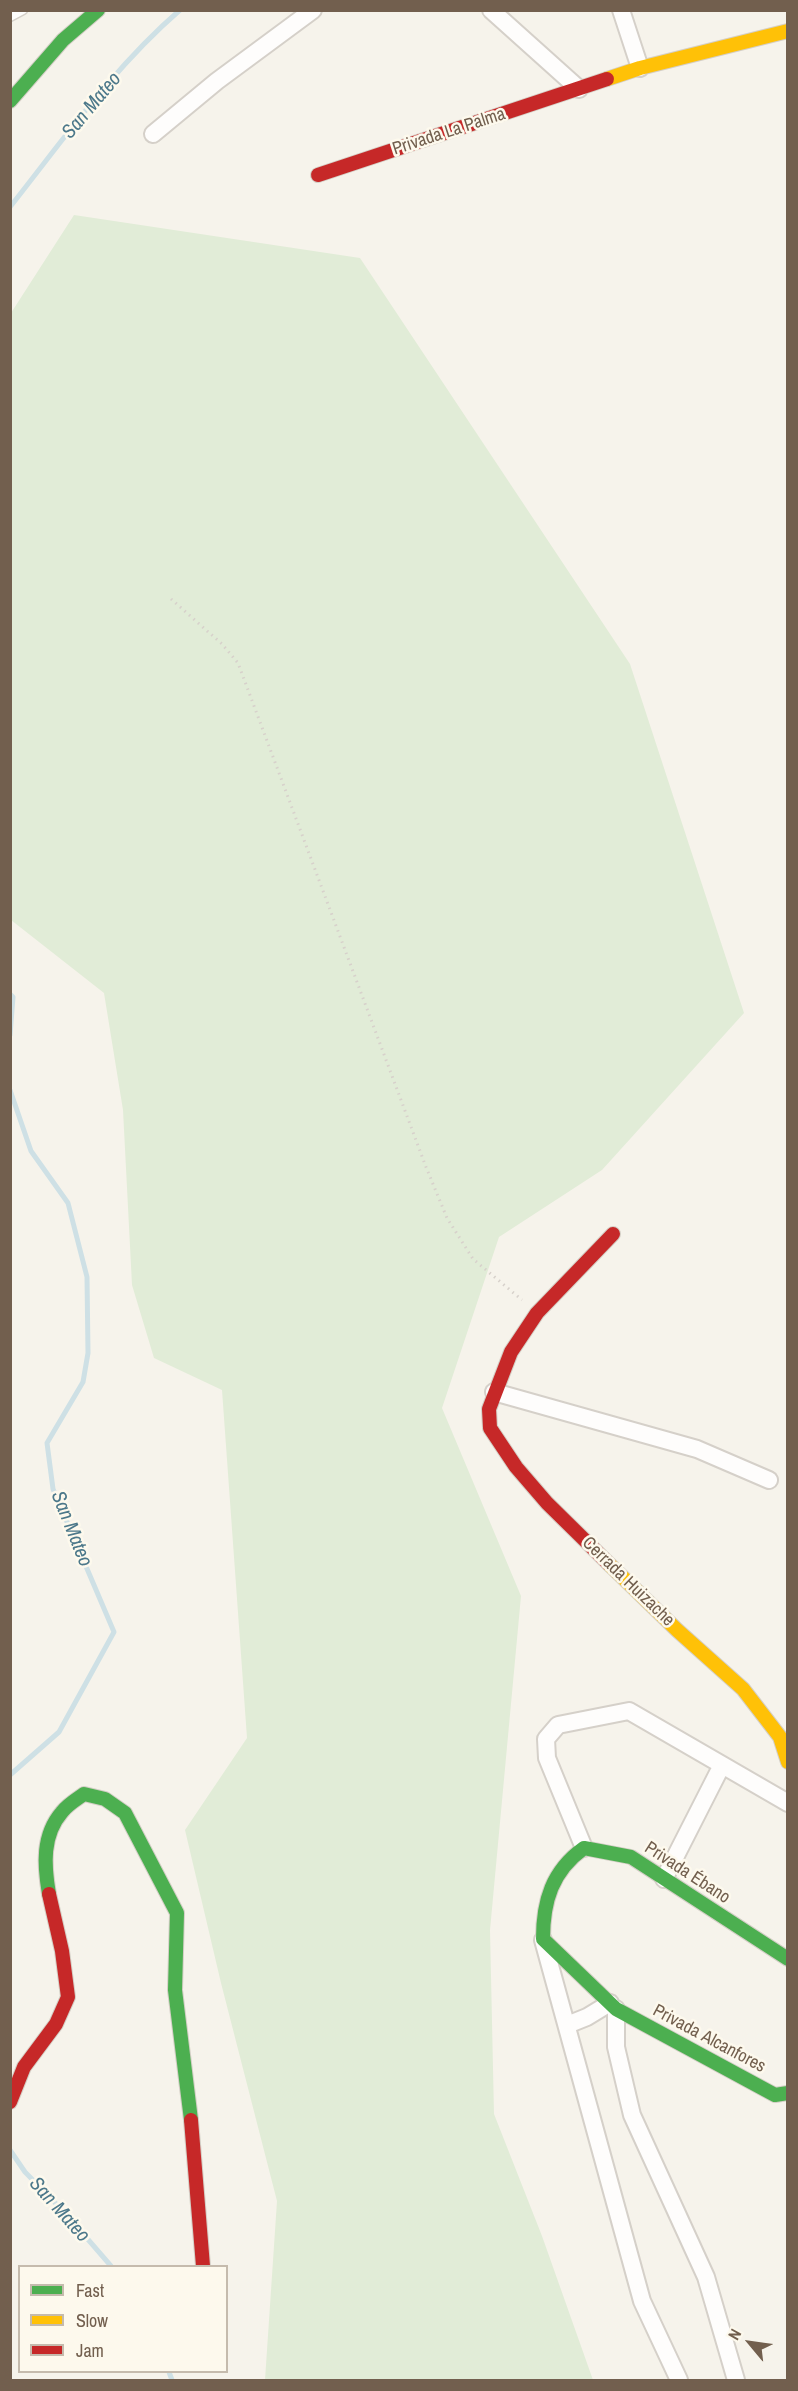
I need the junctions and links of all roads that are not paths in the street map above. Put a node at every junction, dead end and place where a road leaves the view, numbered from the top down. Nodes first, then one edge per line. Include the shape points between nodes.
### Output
1 (23, 10) edge
2 (98, 10) edge
3 (313, 10) edge
4 (491, 10) edge
5 (621, 10) edge
6 (10, 16) edge
7 (788, 32) edge
8 (640, 68) junction
9 (579, 89) junction
10 (10, 101) edge
11 (153, 134) dead end
12 (318, 175) dead end
13 (613, 1234) dead end
14 (494, 1392) junction
15 (769, 1480) dead end
16 (788, 1762) edge
17 (723, 1765) junction
18 (788, 1803) edge
19 (584, 1848) junction
20 (664, 1879) junction
21 (543, 1939) junction
22 (788, 1959) edge
23 (613, 2006) junction
24 (567, 2025) junction
25 (787, 2094) edge
26 (10, 2102) edge
27 (203, 2265) edge
28 (679, 2380) edge
29 (736, 2380) edge

1 - 6 lane
2 - 10 street via 63,40
3 - 11 street
4 - 9 street
5 - 8 street
7 - 8 street, Privada La Palma
8 - 9 street, Privada La Palma
9 - 12 street, Privada La Palma
13 - 14 street, Cerrada Huizache via 537,1313 512,1352
14 - 15 street via 698,1449
14 - 16 street, Cerrada Huizache via 489,1409 490,1428 516,1467 555,1511 743,1689 780,1737
17 - 18 street
17 - 19 street via 628,1711 558,1725 546,1739 547,1758
17 - 20 street
19 - 20 street, Privada Ébano via 631,1857
19 - 21 street via 569,1857 547,1893
20 - 22 street, Privada Ébano
21 - 23 street
21 - 24 street
23 - 24 street
23 - 25 street, Privada Alcanfores via 775,2095
23 - 29 street via 616,2047 632,2115 706,2277
24 - 28 street via 642,2301
26 - 27 street via 26,2064 58,2020 68,1996 65,1959 45,1876 45,1852 55,1820 69,1802 84,1794 105,1799 125,1813 177,1912 175,1990 195,2153

